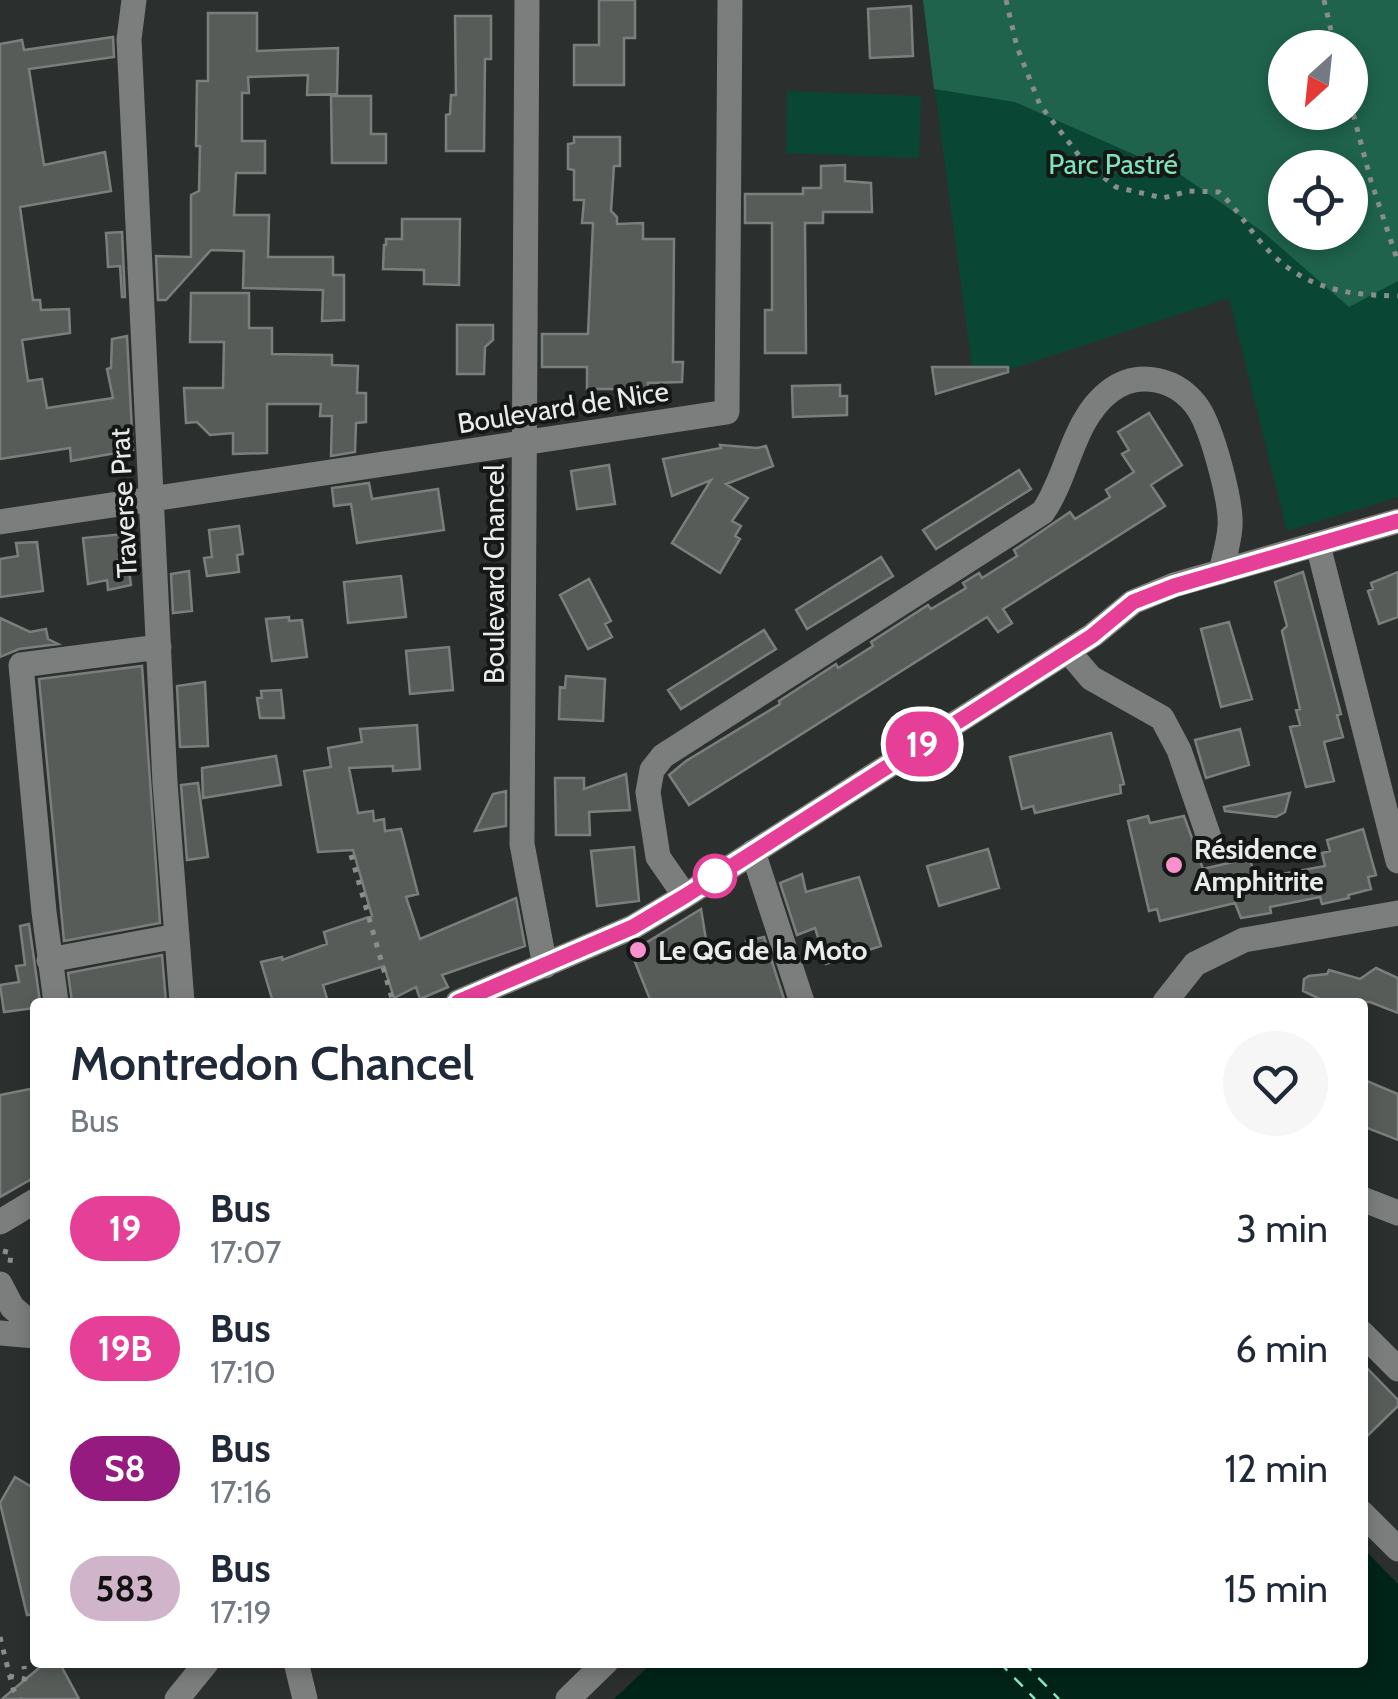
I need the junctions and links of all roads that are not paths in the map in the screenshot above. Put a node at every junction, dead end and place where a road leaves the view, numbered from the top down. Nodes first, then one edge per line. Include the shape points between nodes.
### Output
1 (134, 0) edge
2 (527, 0) edge
3 (730, 0) edge
4 (524, 443) junction
5 (153, 499) junction
6 (1398, 521) edge
7 (0, 522) edge
8 (1318, 545) junction
9 (1221, 572) junction
10 (160, 647) junction
11 (1068, 651) junction
12 (1213, 848) dead end
13 (754, 852) junction
14 (1398, 861) edge
15 (685, 896) junction
16 (1398, 913) edge
17 (177, 936) junction
18 (50, 960) junction
19 (545, 966) junction
20 (55, 998) edge
21 (182, 998) edge
22 (468, 998) edge
23 (801, 998) edge
24 (1168, 998) edge
25 (1368, 1201) edge
26 (30, 1206) edge
27 (1398, 1213) edge
28 (2, 1223) edge
29 (0, 1284) edge
30 (30, 1323) edge
31 (0, 1333) edge
32 (30, 1336) edge
33 (1368, 1339) edge
34 (1398, 1368) edge
35 (1368, 1518) edge
36 (1398, 1548) edge
37 (202, 1668) edge
38 (297, 1668) edge
39 (600, 1668) edge
40 (176, 1699) edge
41 (305, 1699) edge
42 (568, 1699) edge

1 - 5 street, Traverse Prat via 129,39
2 - 4 street, Boulevard Chancel
3 - 4 street, Boulevard de Nice via 727,412
4 - 5 street, Boulevard de Nice
4 - 19 street, Boulevard Chancel via 522,844
5 - 7 street, Boulevard de Nice
5 - 10 street, Traverse Prat
6 - 8 street
8 - 9 street
8 - 14 street
9 - 11 street via 1133,602
9 - 15 street via 1231,525 1222,469 1199,409 1176,386 1156,379 1124,382 1094,406 1043,512 663,756 648,792 658,857
10 - 17 street, Traverse Prat
10 - 18 street via 21,665
11 - 12 street via 1092,678 1162,718
11 - 13 street
13 - 15 street
13 - 23 street
15 - 19 street
16 - 24 street via 1244,940 1195,964
17 - 18 street
17 - 21 street, Traverse Prat
18 - 20 street
19 - 22 street
25 - 27 street
26 - 28 street
29 - 30 street
31 - 32 street
33 - 34 street
35 - 36 street
37 - 40 street
38 - 41 street
39 - 42 street

